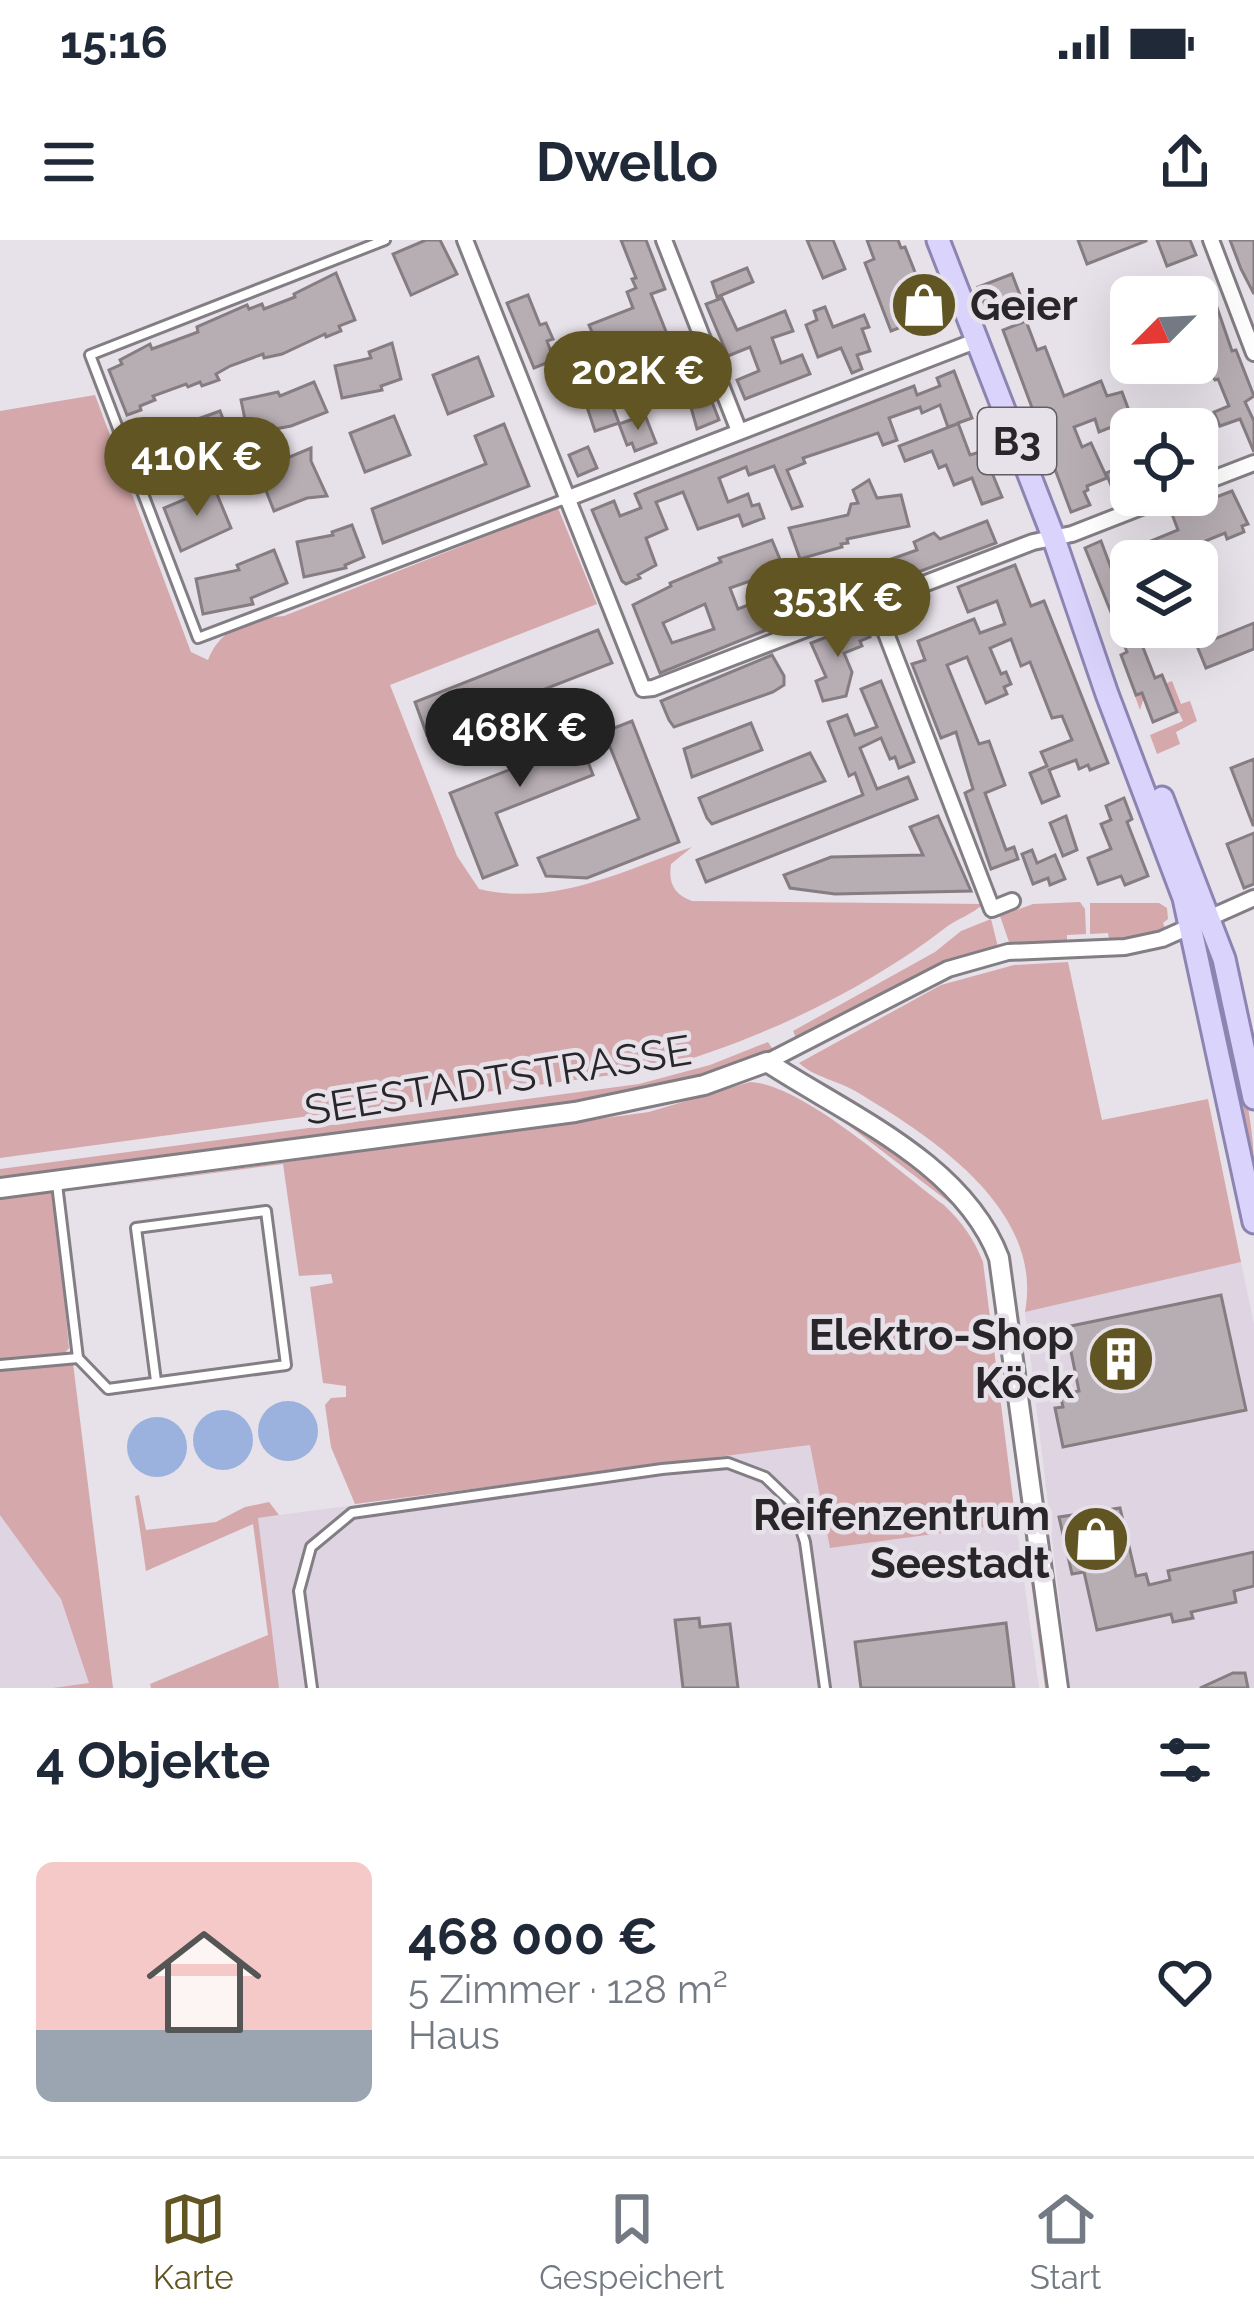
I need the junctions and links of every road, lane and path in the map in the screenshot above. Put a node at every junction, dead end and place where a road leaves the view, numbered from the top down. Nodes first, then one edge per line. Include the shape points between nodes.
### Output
1 (385, 240) edge
2 (466, 240) edge
3 (664, 240) edge
4 (938, 240) edge
5 (1216, 242) edge
6 (978, 340) junction
7 (1254, 353) edge
8 (739, 431) junction
9 (1254, 463) edge
10 (1218, 477) edge
11 (566, 499) junction
12 (1118, 516) edge
13 (1054, 536) junction
14 (874, 602) junction
15 (1254, 898) edge
16 (1012, 902) dead end
17 (1201, 922) junction
18 (767, 1062) junction
19 (1254, 1098) edge
20 (57, 1181) junction
21 (0, 1188) edge
22 (1254, 1222) edge
23 (78, 1358) junction
24 (0, 1365) edge
25 (157, 1382) junction
26 (311, 1688) edge
27 (825, 1688) edge
28 (1058, 1688) edge

1 - 11 lane via 90,355 198,638
2 - 11 street
3 - 8 street
4 - 6 main road, B3
5 - 7 street
6 - 8 street
6 - 13 main road, B3
8 - 11 street
9 - 10 street
11 - 14 street via 643,688
12 - 13 street
13 - 14 street
13 - 17 main road, B3
14 - 16 street via 992,909
15 - 17 street
17 - 18 street via 1125,947 1009,952 948,969
17 - 19 main road, B3 via 1230,978
17 - 22 main road, B3
18 - 20 street, SEESTADTSTRASSE via 643,1100
18 - 28 street via 847,1107 939,1177 988,1228 999,1258
20 - 21 street, SEESTADTSTRASSE
20 - 23 lane
23 - 24 lane
23 - 25 lane via 108,1389
25 - 25 lane via 286,1365 266,1211 136,1228
26 - 27 lane via 299,1592 310,1547 352,1513 728,1463 780,1488 801,1522

